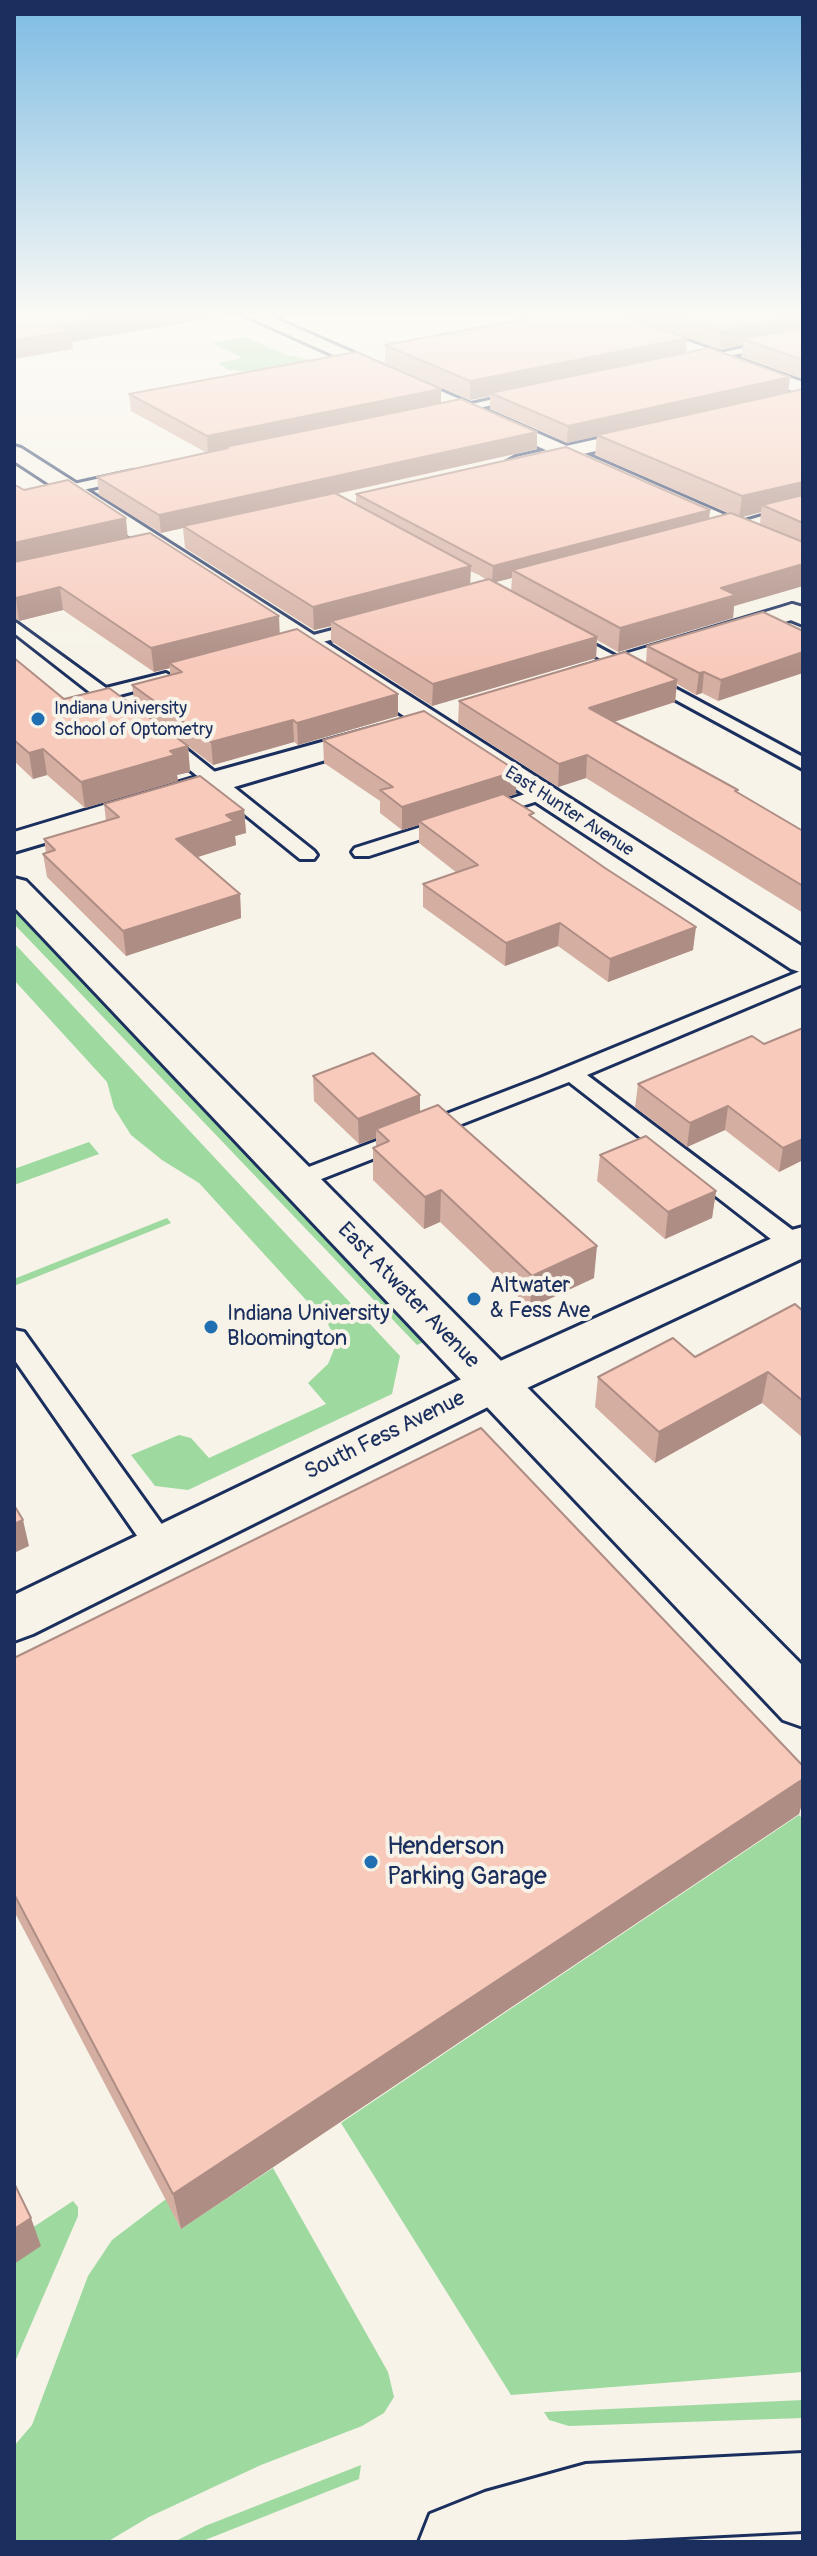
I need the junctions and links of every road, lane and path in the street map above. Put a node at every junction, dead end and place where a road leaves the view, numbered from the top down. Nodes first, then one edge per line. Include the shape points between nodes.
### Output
1 (516, 431) edge
2 (661, 431) edge
3 (14, 452) edge
4 (564, 452) junction
5 (498, 467) edge
6 (142, 473) edge
7 (68, 488) junction
8 (14, 501) edge
9 (803, 508) edge
10 (732, 527) junction
11 (697, 536) edge
12 (189, 537) edge
13 (158, 544) junction
14 (120, 552) edge
15 (803, 558) edge
16 (799, 613) edge
17 (386, 621) edge
18 (14, 626) edge
19 (556, 629) edge
20 (305, 642) junction
21 (263, 652) edge
22 (620, 664) junction
23 (176, 675) edge
24 (549, 685) edge
25 (103, 694) junction
26 (463, 711) edge
27 (428, 721) junction
28 (803, 764) edge
29 (217, 780) junction
30 (541, 794) junction
31 (14, 842) edge
32 (362, 852) dead end
33 (307, 855) dead end
34 (14, 888) edge
35 (803, 962) edge
36 (803, 976) edge
37 (571, 1073) junction
38 (297, 1180) junction
39 (800, 1246) edge
40 (14, 1339) edge
41 (493, 1384) junction
42 (160, 1545) junction
43 (14, 1619) edge
44 (803, 1703) edge
45 (803, 2492) edge
46 (708, 2518) edge
47 (458, 2542) edge

1 - 4 street
2 - 4 street
3 - 7 street, East Hunter Avenue
4 - 5 street
4 - 10 street
6 - 7 lane
7 - 8 lane
7 - 13 street, East Hunter Avenue
9 - 10 lane
10 - 11 lane
10 - 15 street
12 - 13 street
13 - 14 street
13 - 20 street, East Hunter Avenue
16 - 22 street
17 - 20 lane
18 - 25 lane
19 - 22 lane
20 - 21 lane
20 - 27 street, East Hunter Avenue
22 - 24 street
22 - 28 lane
23 - 25 lane
25 - 29 lane
26 - 27 street
27 - 29 street
27 - 30 street, East Hunter Avenue
29 - 31 street
29 - 33 lane
30 - 32 lane
30 - 35 street, East Hunter Avenue
34 - 38 street, East Atwater Avenue
36 - 37 lane
37 - 38 lane
37 - 39 lane
38 - 41 street, East Atwater Avenue
39 - 41 street, South Fess Avenue
40 - 42 lane
41 - 42 street, South Fess Avenue
41 - 44 street, East Atwater Avenue
42 - 43 street, South Fess Avenue
45 - 46 street
46 - 47 street via 586,2503

